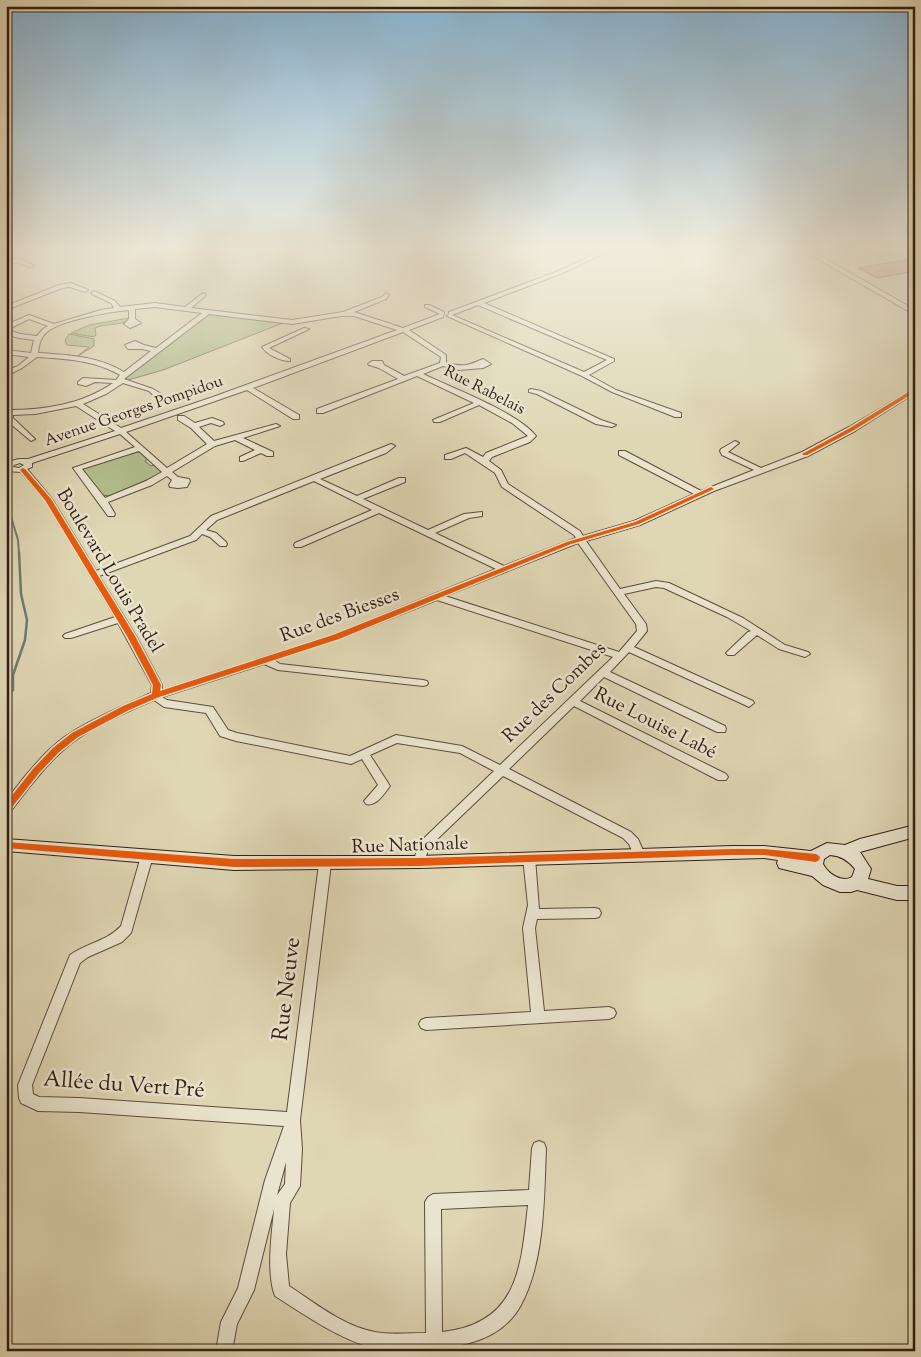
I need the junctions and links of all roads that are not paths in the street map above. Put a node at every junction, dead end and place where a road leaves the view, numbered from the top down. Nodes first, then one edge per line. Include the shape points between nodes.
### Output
1 (102, 311) edge
2 (132, 311) edge
3 (208, 311) edge
4 (210, 311) edge
5 (350, 311) edge
6 (437, 311) edge
7 (459, 311) edge
8 (498, 311) edge
9 (346, 314) junction
10 (442, 314) junction
11 (450, 315) junction
12 (132, 320) dead end
13 (54, 326) junction
14 (7, 327) edge
15 (306, 329) dead end
16 (404, 330) junction
17 (38, 338) junction
18 (142, 347) dead end
19 (157, 350) junction
20 (6, 352) edge
21 (34, 356) junction
22 (288, 360) dead end
23 (442, 364) junction
24 (381, 366) dead end
25 (479, 366) dead end
26 (6, 374) edge
27 (418, 374) junction
28 (584, 375) junction
29 (122, 379) junction
30 (403, 379) junction
31 (93, 380) dead end
32 (248, 388) junction
33 (915, 390) edge
34 (531, 391) dead end
35 (160, 397) dead end
36 (78, 403) junction
37 (479, 403) junction
38 (320, 411) dead end
39 (8, 412) edge
40 (678, 415) dead end
41 (296, 417) dead end
42 (181, 418) dead end
43 (437, 420) dead end
44 (220, 424) dead end
45 (612, 424) dead end
46 (194, 426) junction
47 (276, 426) dead end
48 (122, 432) junction
49 (235, 437) junction
50 (31, 439) dead end
51 (735, 443) dead end
52 (212, 444) junction
53 (391, 446) dead end
54 (140, 448) junction
55 (260, 450) junction
56 (622, 453) dead end
57 (270, 454) dead end
58 (448, 457) dead end
59 (243, 459) dead end
60 (485, 462) junction
61 (9, 464) edge
62 (26, 466) junction
63 (760, 470) junction
64 (167, 472) junction
65 (315, 479) junction
66 (177, 480) dead end
67 (402, 480) dead end
68 (701, 494) junction
69 (356, 499) junction
70 (103, 501) junction
71 (378, 510) junction
72 (112, 514) dead end
73 (479, 514) dead end
74 (200, 531) junction
75 (429, 534) junction
76 (582, 539) junction
77 (223, 544) dead end
78 (298, 546) dead end
79 (503, 569) junction
80 (94, 575) junction
81 (618, 592) junction
82 (438, 597) junction
83 (120, 619) junction
84 (757, 632) junction
85 (68, 636) dead end
86 (628, 648) junction
87 (730, 653) dead end
88 (805, 654) dead end
89 (619, 655) junction
90 (265, 660) junction
91 (602, 672) junction
92 (423, 684) dead end
93 (156, 695) junction
94 (572, 701) junction
95 (749, 703) dead end
96 (722, 729) dead end
97 (364, 754) junction
98 (501, 770) junction
99 (722, 777) dead end
100 (370, 801) dead end
101 (6, 809) edge
102 (915, 831) edge
103 (6, 846) edge
104 (639, 855) junction
105 (147, 856) junction
106 (529, 858) junction
107 (419, 862) junction
108 (325, 864) junction
109 (816, 864) junction
110 (856, 866) junction
111 (915, 887) edge
112 (915, 893) edge
113 (595, 913) dead end
114 (532, 914) junction
115 (609, 1013) dead end
116 (538, 1016) junction
117 (426, 1024) dead end
118 (293, 1120) junction
119 (539, 1148) dead end
120 (536, 1197) junction
121 (434, 1340) junction
122 (224, 1351) edge

1 - 13 street
2 - 12 street
3 - 19 street
4 - 9 street via 292,322
5 - 9 street
6 - 10 street
7 - 11 street
8 - 28 street via 612,360
9 - 16 street
10 - 11 street
10 - 16 street, Avenue Georges Pompidou
11 - 28 street
13 - 14 street via 29,317
13 - 17 street
14 - 17 street via 8,332 18,336
15 - 22 street via 265,347
16 - 23 street via 444,356
16 - 32 street, Avenue Georges Pompidou
17 - 21 street
18 - 19 street
19 - 29 street
20 - 21 street
21 - 26 street
21 - 29 street via 101,363 116,369
23 - 25 street via 459,368
23 - 27 street
24 - 30 street
27 - 30 street
27 - 37 street, Rue Rabelais
28 - 40 street via 614,391
29 - 31 street
29 - 35 street
29 - 36 street via 114,388
30 - 38 street
32 - 41 street, Avenue Georges Pompidou
32 - 48 street, Avenue Georges Pompidou
33 - 63 street, Rue des Biesses via 806,454
34 - 45 street via 540,392 593,419
36 - 39 street via 32,412
36 - 48 street
37 - 43 street
37 - 60 street, Rue Rabelais via 532,433 527,440 489,455
39 - 50 street via 9,419
42 - 46 street
44 - 46 street via 212,420
46 - 52 street
47 - 49 street
48 - 54 street
48 - 62 street, Avenue Georges Pompidou
49 - 52 street
49 - 55 street
51 - 63 street via 724,450 725,454
52 - 64 street
53 - 65 street
54 - 64 street
54 - 70 street via 77,468
55 - 57 street
55 - 59 street
56 - 68 street
58 - 60 street via 466,450
60 - 76 street via 498,472 505,485
61 - 62 street via 13,471
62 - 80 street, Boulevard Louis Pradel
63 - 68 street, Rue des Biesses
64 - 66 street
64 - 70 street via 149,483
65 - 69 street
65 - 74 street via 214,518
67 - 69 street
68 - 76 street, Rue des Biesses via 628,526
69 - 71 street
70 - 72 street
71 - 75 street
71 - 78 street
73 - 75 street via 467,516
74 - 77 street via 213,535
74 - 80 street via 193,538
75 - 79 street
76 - 79 street, Rue des Biesses
76 - 81 street, Rue des Combes
79 - 82 street, Rue des Biesses
80 - 83 street, Boulevard Louis Pradel
81 - 84 street via 666,585
81 - 86 street, Rue des Combes via 642,624 642,632
82 - 89 street
82 - 90 street, Rue des Biesses via 336,637
83 - 85 street
83 - 93 street, Boulevard Louis Pradel via 157,685
84 - 87 street
84 - 88 street via 792,652
86 - 89 street, Rue des Combes
86 - 95 street
89 - 91 street, Rue des Combes
90 - 92 street via 278,667
90 - 93 street, Rue des Biesses
91 - 94 street, Rue des Combes
91 - 96 street
93 - 97 street via 164,703 209,710 224,732 236,737 351,760
93 - 101 street, Rue des Biesses via 75,735 44,762
94 - 98 street, Rue des Combes
94 - 99 street, Rue Louise Labé
97 - 98 street via 396,739 462,750
97 - 100 street via 384,786
98 - 104 street via 627,835
98 - 107 street, Rue des Combes via 424,845
102 - 110 main road via 867,850
103 - 105 main road, Rue Nationale
104 - 106 main road, Rue Nationale
104 - 109 main road, Rue Nationale
105 - 108 main road, Rue Nationale via 234,863
105 - 118 street, Allée du Vert Pré via 127,929 118,938 75,959 25,1085 26,1098 38,1104 79,1104
106 - 107 main road, Rue Nationale
106 - 114 street
107 - 108 main road, Rue Nationale
108 - 118 street, Rue Neuve
109 - 110 main road via 822,851 827,849
109 - 110 main road via 823,878 844,886
110 - 111 main road via 883,882
110 - 112 main road via 897,893
113 - 114 street
114 - 116 street via 529,928
115 - 116 street
116 - 117 street
118 - 121 street, Rue Neuve via 292,1186 282,1201 278,1254 281,1290 339,1327 371,1340
118 - 122 street, Rue Neuve via 273,1180 246,1290 229,1322
119 - 120 street
120 - 121 street via 524,1278 514,1301 500,1319 482,1331 461,1338
120 - 121 street via 433,1202

